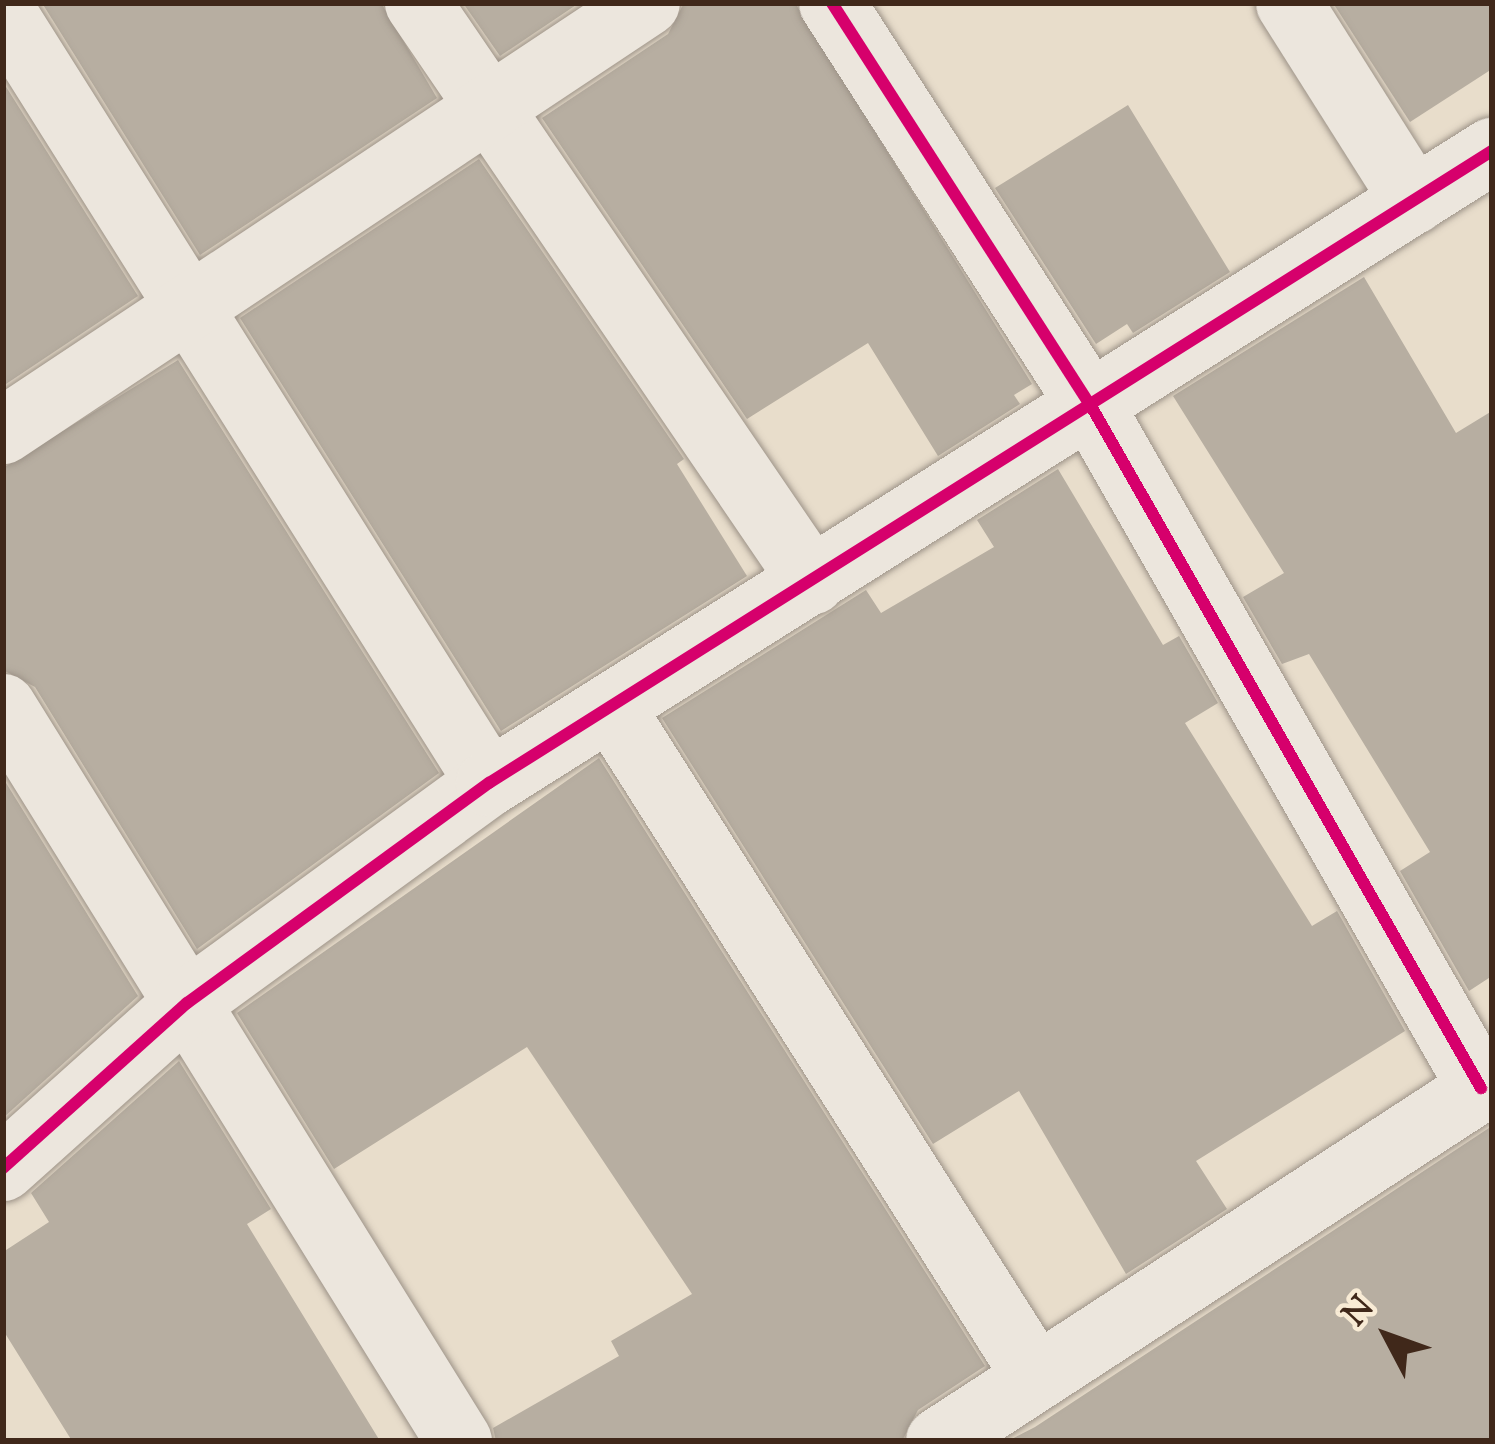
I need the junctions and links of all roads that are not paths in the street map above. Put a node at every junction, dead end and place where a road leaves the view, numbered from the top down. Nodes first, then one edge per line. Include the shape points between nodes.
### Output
1 (418, 3) edge
2 (647, 3) edge
3 (832, 3) edge
4 (1289, 3) edge
5 (3, 12) edge
6 (485, 111) junction
7 (1492, 151) edge
8 (1414, 200) junction
9 (192, 304) junction
10 (1091, 406) junction
11 (3, 431) edge
12 (812, 581) junction
13 (3, 707) edge
14 (611, 707) junction
15 (490, 784) junction
16 (187, 1003) junction
17 (1487, 1085) edge
18 (3, 1168) edge
19 (1036, 1377) junction
20 (459, 1441) edge
21 (939, 1441) edge

1 - 6 street
2 - 6 street
3 - 10 street
4 - 8 street
5 - 9 street
6 - 9 street
6 - 12 street
7 - 8 street
8 - 10 street
9 - 11 street
9 - 15 street
10 - 12 street
10 - 17 street
12 - 14 street
13 - 16 street
14 - 15 street
14 - 19 street
15 - 16 street
16 - 18 street
16 - 20 street
17 - 19 street
19 - 21 street

